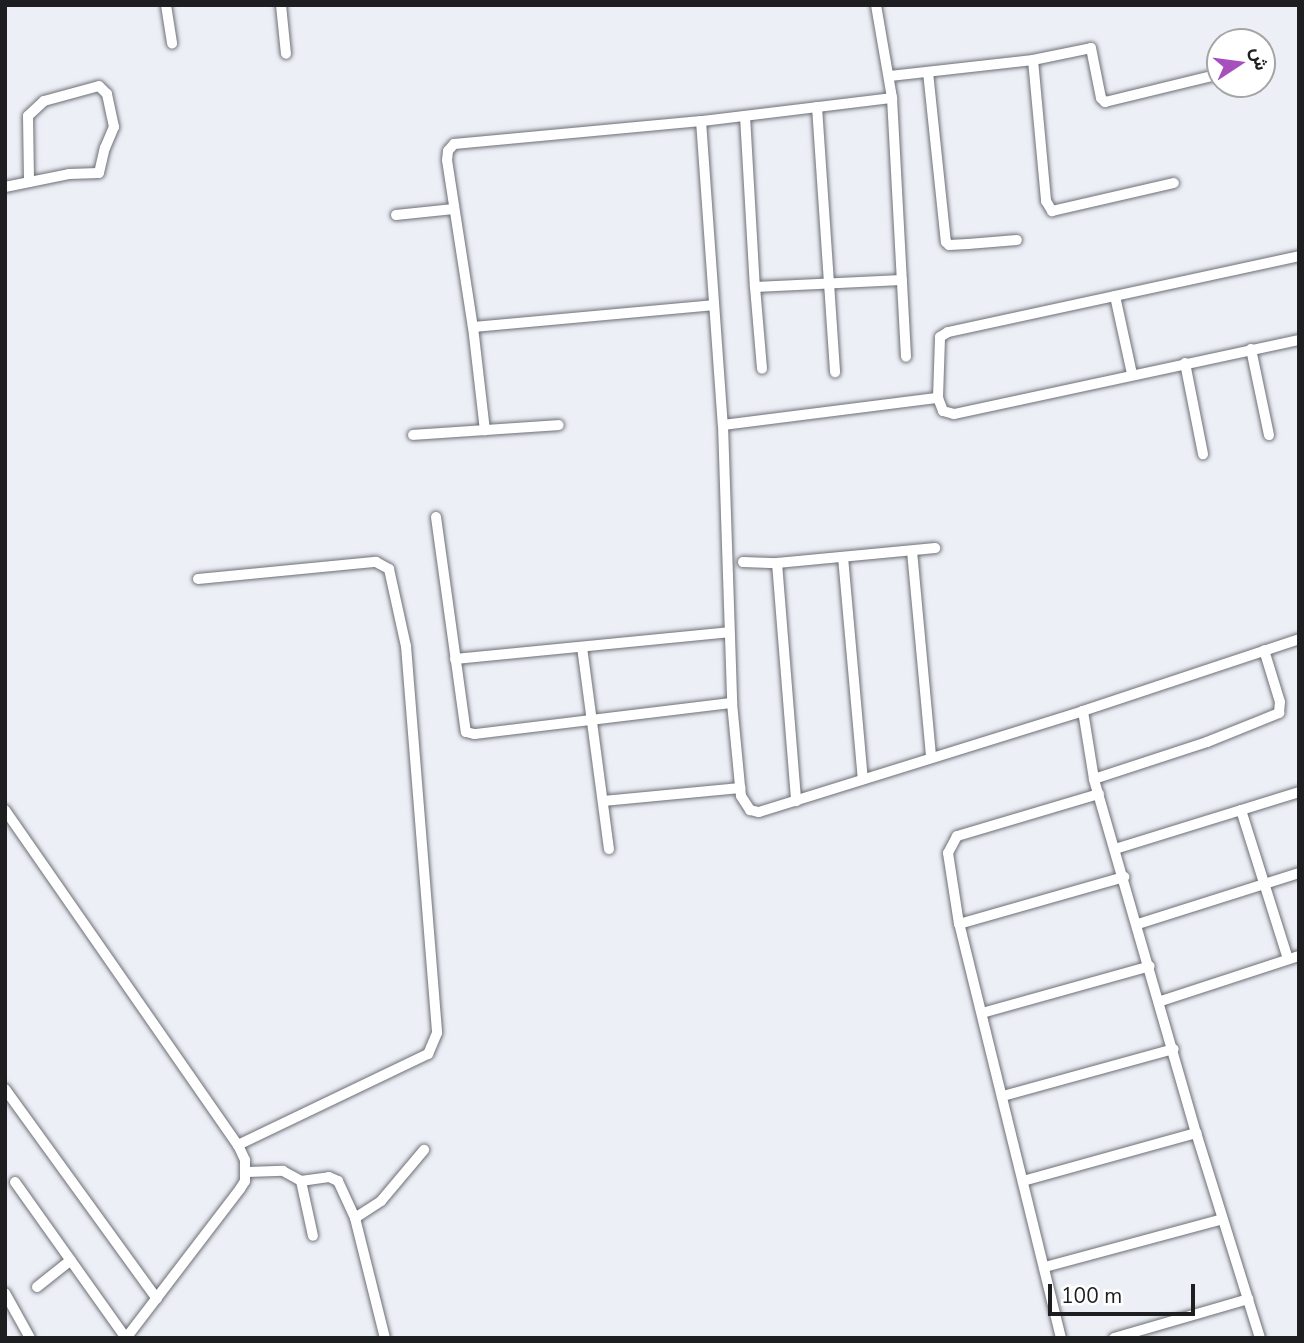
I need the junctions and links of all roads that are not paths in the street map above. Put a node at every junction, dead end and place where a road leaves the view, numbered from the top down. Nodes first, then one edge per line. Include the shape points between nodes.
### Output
1 (166, 5) edge
2 (281, 5) edge
3 (876, 5) edge
4 (172, 44) dead end
5 (286, 54) dead end
6 (1033, 60) junction
7 (928, 72) junction
8 (890, 76) junction
9 (1206, 77) edge
10 (892, 99) junction
11 (817, 107) junction
12 (745, 116) junction
13 (701, 121) junction
14 (29, 182) junction
15 (1174, 183) dead end
16 (5, 187) edge
17 (454, 209) junction
18 (396, 215) dead end
19 (1017, 240) dead end
20 (1299, 256) edge
21 (902, 280) junction
22 (828, 284) junction
23 (755, 287) junction
24 (1115, 296) junction
25 (713, 305) junction
26 (473, 327) junction
27 (1299, 340) edge
28 (1251, 349) junction
29 (906, 357) dead end
30 (1185, 363) junction
31 (762, 369) dead end
32 (835, 372) dead end
33 (1132, 374) junction
34 (938, 398) junction
35 (559, 425) dead end
36 (723, 425) junction
37 (485, 430) junction
38 (413, 435) dead end
39 (1269, 435) dead end
40 (1203, 454) dead end
41 (436, 517) dead end
42 (935, 548) dead end
43 (912, 551) junction
44 (843, 557) junction
45 (743, 562) dead end
46 (777, 562) junction
47 (198, 579) dead end
48 (729, 632) junction
49 (1299, 639) edge
50 (582, 647) junction
51 (1264, 650) junction
52 (455, 659) junction
53 (732, 703) junction
54 (1083, 711) junction
55 (594, 720) junction
56 (931, 756) junction
57 (863, 779) junction
58 (1094, 779) junction
59 (740, 788) junction
60 (1299, 792) edge
61 (1099, 794) junction
62 (603, 801) junction
63 (796, 801) junction
64 (5, 810) edge
65 (1241, 810) junction
66 (609, 849) dead end
67 (1115, 849) junction
68 (1299, 873) edge
69 (1124, 877) junction
70 (1264, 884) junction
71 (960, 924) junction
72 (1138, 924) junction
73 (1294, 957) edge
74 (1150, 966) junction
75 (1161, 1001) junction
76 (982, 1013) junction
77 (1174, 1049) junction
78 (5, 1089) edge
79 (1003, 1096) junction
80 (1196, 1133) junction
81 (238, 1145) junction
82 (424, 1150) dead end
83 (247, 1172) junction
84 (301, 1181) junction
85 (1023, 1181) junction
86 (15, 1182) dead end
87 (355, 1217) junction
88 (1223, 1219) junction
89 (313, 1236) dead end
90 (71, 1260) junction
91 (1045, 1267) junction
92 (37, 1287) dead end
93 (5, 1293) edge
94 (157, 1299) junction
95 (1248, 1299) junction
96 (30, 1338) edge
97 (126, 1338) edge
98 (385, 1338) edge
99 (1061, 1338) edge
100 (1114, 1338) edge
101 (1260, 1338) edge

1 - 4 street
2 - 5 street
3 - 8 street
6 - 7 street
6 - 9 street via 1091,48 1105,102
6 - 15 street via 1047,207 1057,211
7 - 8 street
7 - 19 street via 946,242
8 - 10 street
10 - 11 street
10 - 21 street
11 - 12 street
11 - 22 street
12 - 13 street
12 - 23 street
13 - 17 street via 454,144 447,160
13 - 25 street
14 - 14 street via 99,173 114,127 107,94 99,86 44,101 28,116
14 - 16 street
17 - 18 street
17 - 26 street
20 - 24 street
21 - 22 street
21 - 29 street
22 - 23 street
22 - 32 street
23 - 31 street
24 - 33 street
24 - 34 street via 948,332 940,337
25 - 26 street
25 - 36 street
26 - 37 street
27 - 28 street
28 - 30 street
28 - 39 street
30 - 33 street
30 - 40 street
33 - 34 street via 954,414 943,411
34 - 36 street
35 - 37 street
36 - 48 street
37 - 38 street
41 - 52 street
42 - 43 street
43 - 44 street
43 - 56 street
44 - 46 street
44 - 57 street
45 - 46 street
46 - 63 street
47 - 81 street via 376,562 389,569 406,646 437,1033 428,1054
48 - 50 street
48 - 53 street
49 - 51 street
50 - 52 street
50 - 55 street
51 - 54 street
51 - 58 street via 1280,702 1279,713
52 - 55 street via 463,727 470,734
53 - 55 street
53 - 59 street
54 - 56 street
54 - 58 street
55 - 62 street
56 - 57 street
57 - 63 street
58 - 61 street
59 - 62 street
59 - 63 street via 747,807 754,812
60 - 65 street
61 - 67 street
61 - 71 street via 957,836 948,853
62 - 66 street
64 - 81 street
65 - 67 street
65 - 70 street
67 - 69 street
68 - 70 street
69 - 71 street
69 - 72 street
70 - 72 street
70 - 73 street
71 - 76 street
72 - 74 street
73 - 75 street
74 - 75 street
74 - 76 street
75 - 77 street
76 - 79 street
77 - 79 street
77 - 80 street
78 - 94 street
79 - 85 street
80 - 85 street
80 - 88 street
81 - 83 street
82 - 87 street via 389,1193
83 - 84 street via 283,1171
83 - 94 street via 240,1189
84 - 87 street via 329,1177 338,1181
84 - 89 street
85 - 91 street
86 - 90 street
87 - 98 street
88 - 91 street
88 - 95 street
90 - 92 street
90 - 97 street
91 - 99 street
93 - 96 street
94 - 97 street
95 - 100 street
95 - 101 street

